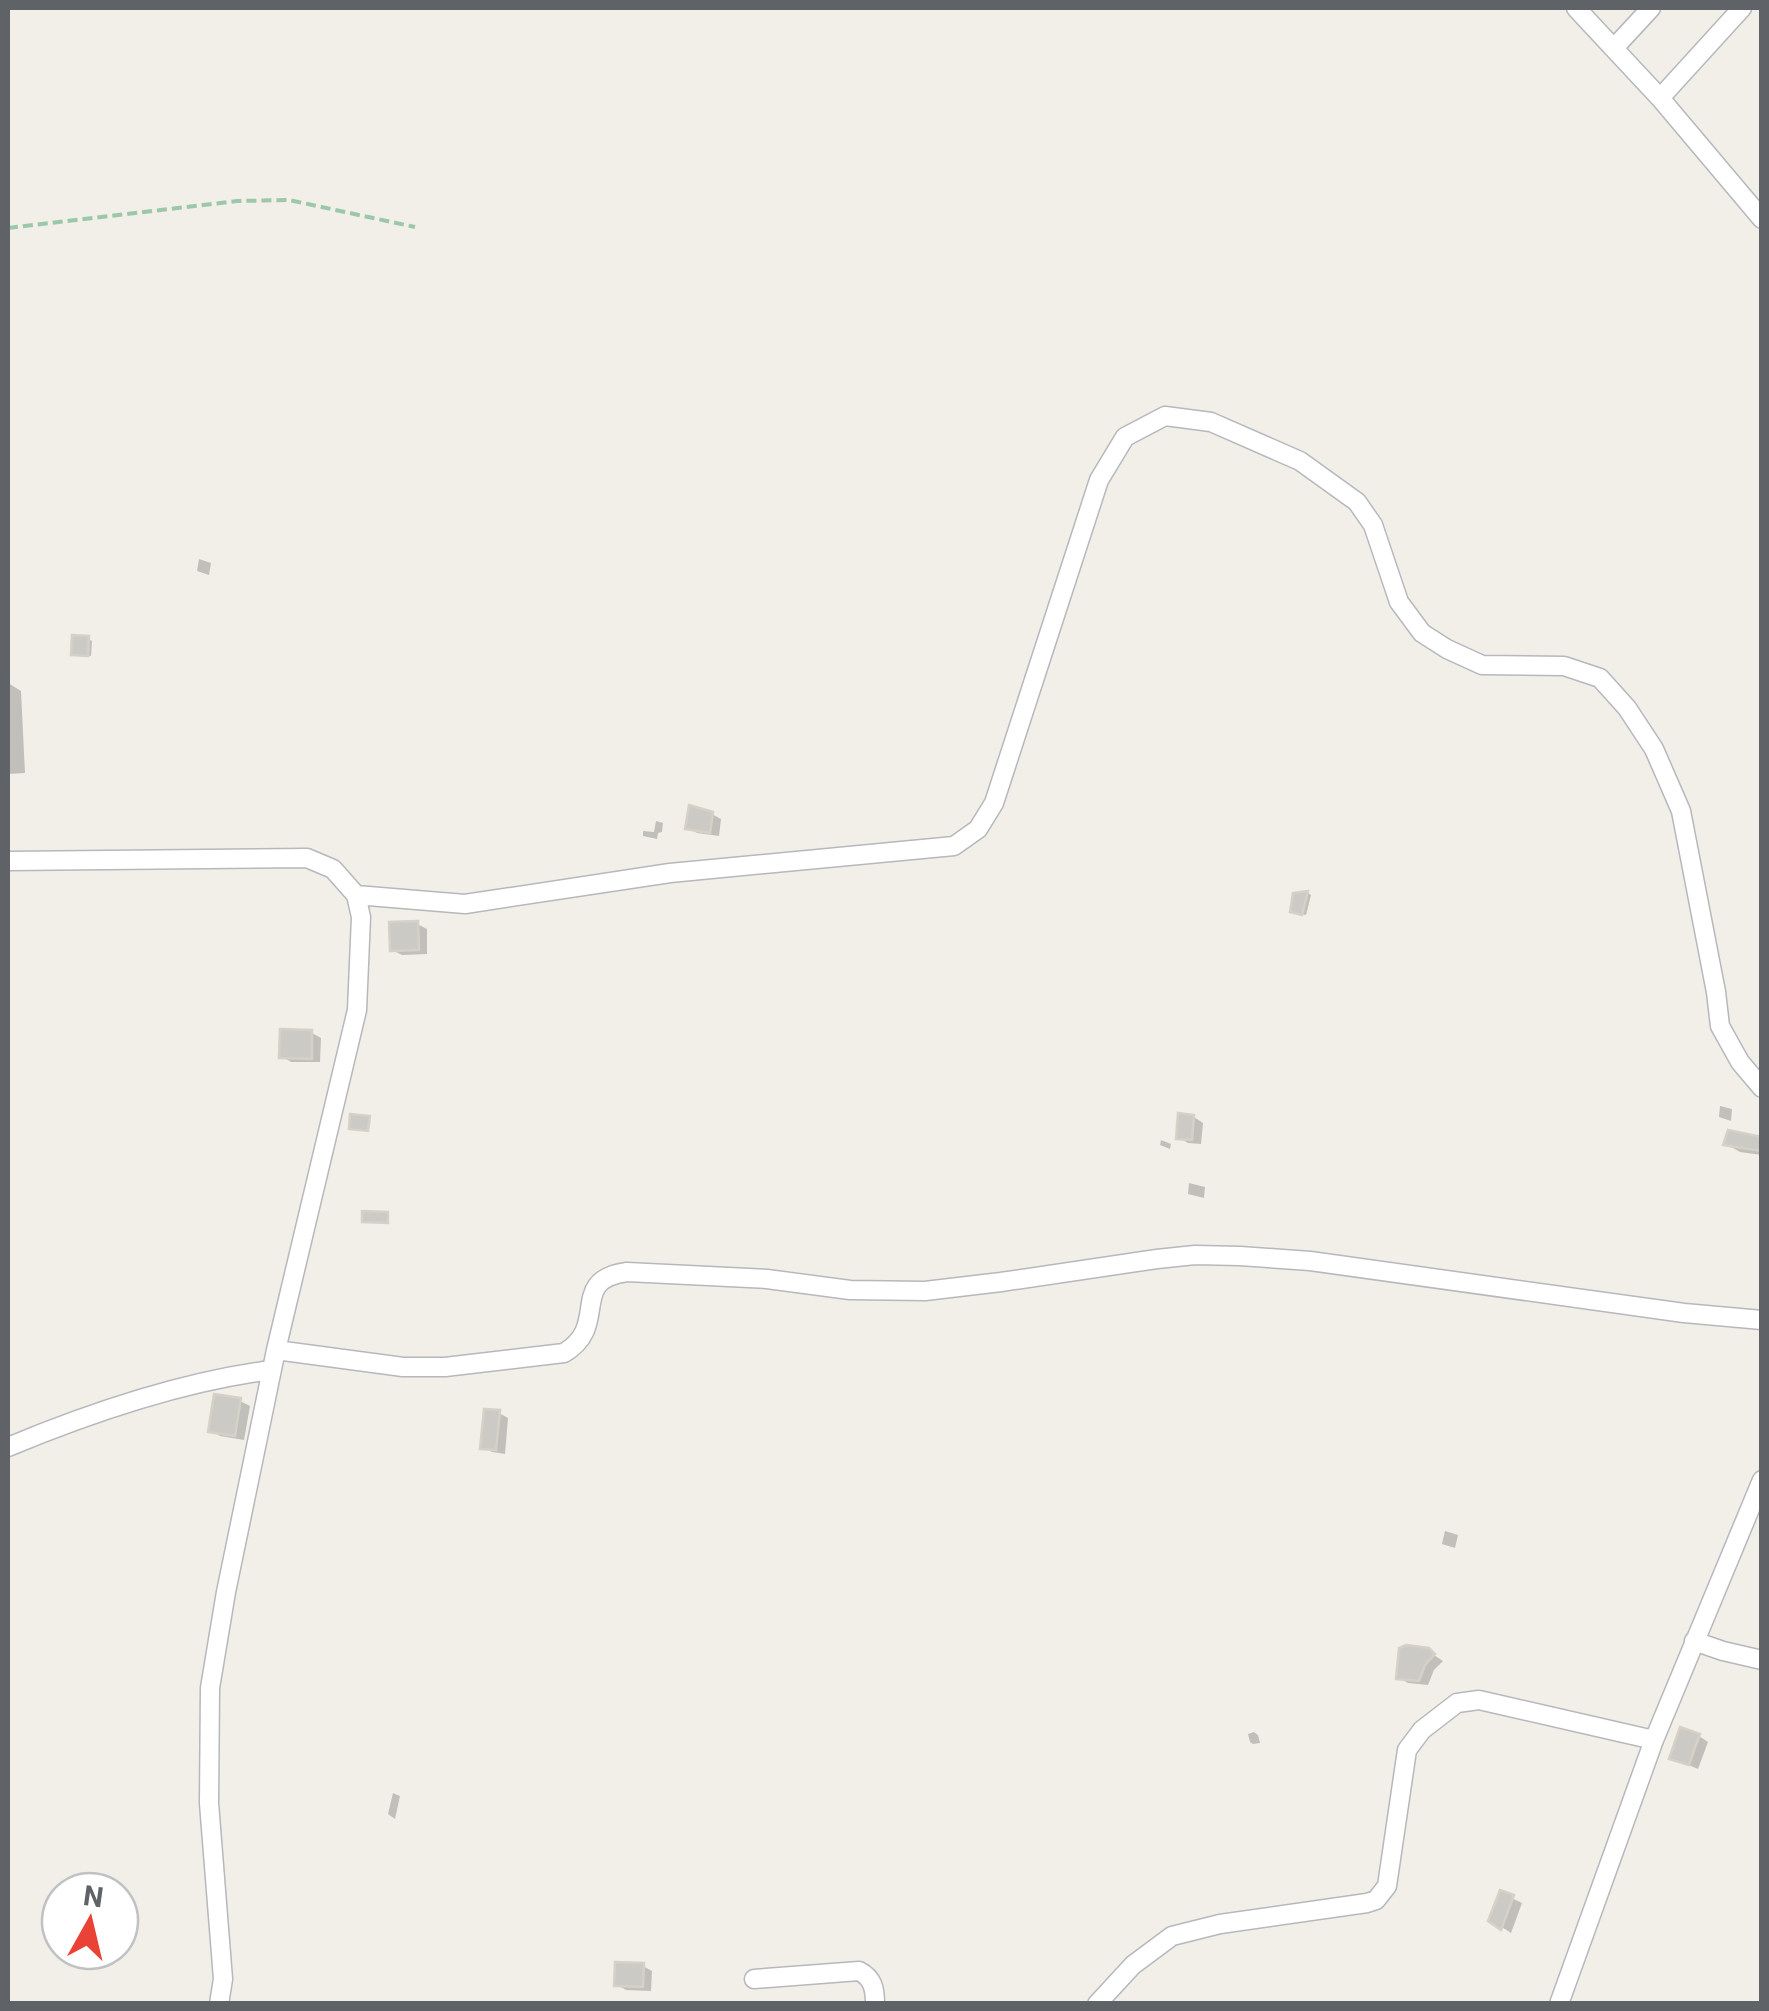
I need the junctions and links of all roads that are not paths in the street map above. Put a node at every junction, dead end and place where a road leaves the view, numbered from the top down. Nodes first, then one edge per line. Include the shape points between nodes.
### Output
1 (1576, 8) edge
2 (1650, 8) edge
3 (1742, 8) edge
4 (1614, 48) junction
5 (1660, 98) junction
6 (1762, 219) edge
7 (8, 861) edge
8 (356, 895) junction
9 (1762, 1088) edge
10 (1762, 1320) edge
11 (276, 1350) junction
12 (272, 1370) junction
13 (8, 1447) edge
14 (1762, 1480) edge
15 (1694, 1641) junction
16 (1762, 1660) edge
17 (1654, 1740) junction
18 (754, 1979) dead end
19 (220, 2004) edge
20 (875, 2004) edge
21 (1098, 2004) edge
22 (1559, 2004) edge

1 - 4 street
2 - 4 street
3 - 5 street
4 - 5 street
5 - 6 street
7 - 8 street via 307,858 333,869
8 - 9 street via 465,904 670,873 954,846 978,828 994,803 1099,480 1125,437 1165,416 1211,422 1300,461 1357,502 1373,525 1399,602 1422,633 1482,665 1564,666 1600,678 1627,708 1681,811 1720,1026
8 - 11 street via 362,917 357,1010
10 - 11 street via 1310,1261 1195,1255 925,1291 627,1272 598,1282 586,1333 564,1352 404,1367
11 - 12 street
12 - 13 street via 104,1411
12 - 19 street via 210,1688
14 - 15 street
15 - 16 street
15 - 17 street
17 - 21 street via 1479,1700 1457,1703 1407,1750 1386,1886 1376,1900 1172,1936
17 - 22 street
18 - 20 street via 859,1970 874,1986

